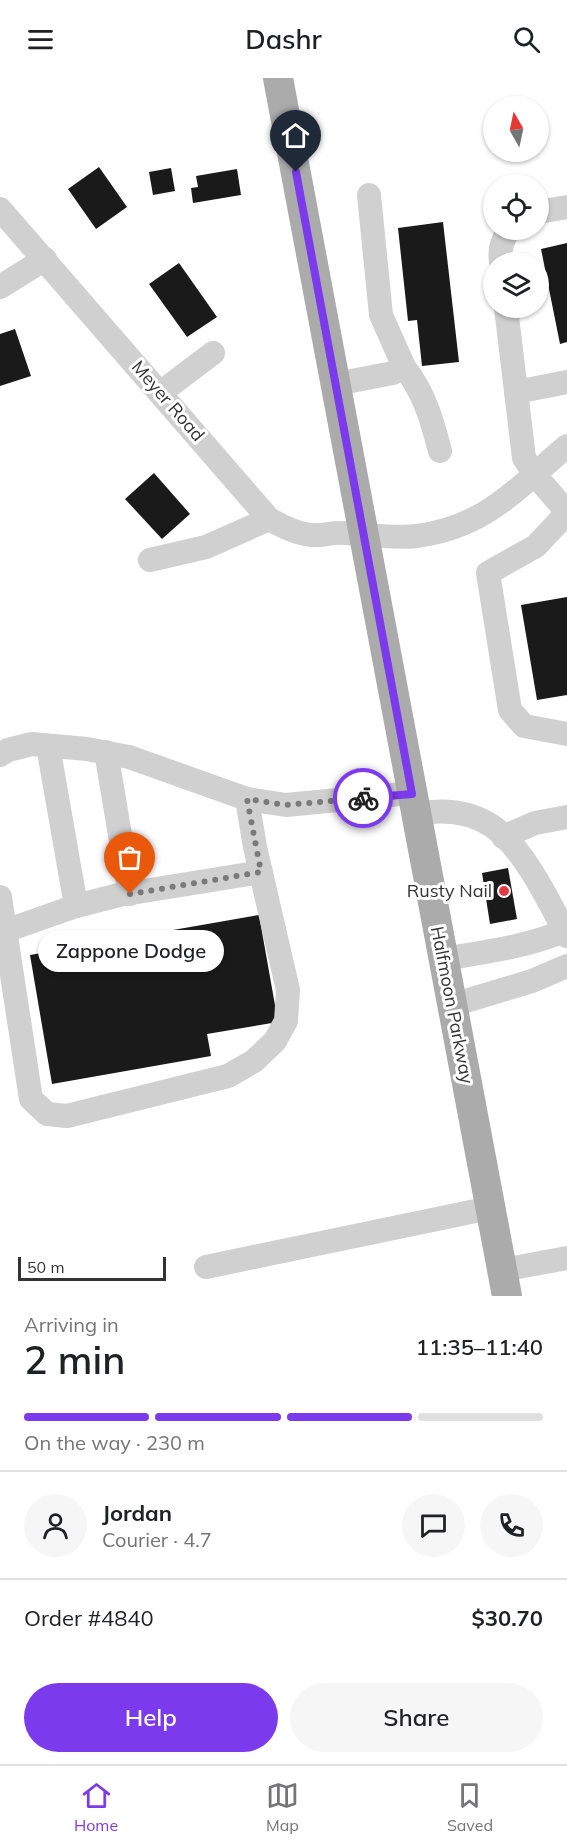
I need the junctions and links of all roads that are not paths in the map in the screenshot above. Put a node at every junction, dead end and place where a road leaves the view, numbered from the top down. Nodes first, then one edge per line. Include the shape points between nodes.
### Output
1 (278, 78) edge
2 (369, 195) dead end
3 (567, 207) edge
4 (0, 209) edge
5 (549, 210) edge
6 (45, 259) junction
7 (0, 287) edge
8 (507, 318) edge
9 (213, 353) dead end
10 (404, 367) junction
11 (567, 382) edge
12 (336, 384) junction
13 (516, 392) junction
14 (160, 393) junction
15 (567, 447) edge
16 (440, 451) dead end
17 (535, 475) junction
18 (567, 512) edge
19 (269, 519) junction
20 (365, 534) junction
21 (150, 560) dead end
22 (567, 734) edge
23 (48, 746) junction
24 (106, 752) junction
25 (0, 755) edge
26 (247, 799) junction
27 (414, 804) junction
28 (567, 817) edge
29 (503, 837) junction
30 (261, 872) junction
31 (130, 894) junction
32 (0, 897) edge
33 (76, 906) junction
34 (5, 931) junction
35 (566, 934) edge
36 (443, 959) junction
37 (567, 966) edge
38 (452, 1005) junction
39 (490, 1208) junction
40 (567, 1258) edge
41 (206, 1267) dead end
42 (505, 1283) edge

1 - 12 main road, Halfmoon Parkway
2 - 10 street via 381,315
3 - 5 street
4 - 6 street, Meyer Road
6 - 7 street
6 - 14 street, Meyer Road
8 - 13 street
9 - 14 street
10 - 12 street
10 - 16 street via 424,399
11 - 13 street
12 - 20 main road, Halfmoon Parkway
13 - 17 street via 524,458
14 - 19 street, Meyer Road
15 - 17 street, Meyer Road
17 - 18 street
17 - 20 street, Meyer Road via 475,519 417,536
18 - 22 street via 536,546 488,573 510,710 524,726
19 - 20 street, Meyer Road via 312,535
19 - 21 street via 206,547
20 - 27 main road, Halfmoon Parkway
23 - 24 street
23 - 25 street via 32,744
23 - 33 street
24 - 26 street
24 - 31 street
26 - 27 street via 286,805
26 - 30 street
27 - 29 street via 475,818
27 - 36 main road, Halfmoon Parkway
28 - 29 street via 535,823
29 - 35 street via 518,852
30 - 31 street
30 - 34 street via 288,990 286,1021 275,1041 254,1061 228,1076 67,1116 47,1114 31,1099
31 - 33 street
32 - 34 street
33 - 34 street
35 - 36 street
36 - 38 main road, Halfmoon Parkway
37 - 38 street
38 - 39 main road, Halfmoon Parkway
39 - 41 street
39 - 42 main road, Halfmoon Parkway
40 - 42 street

